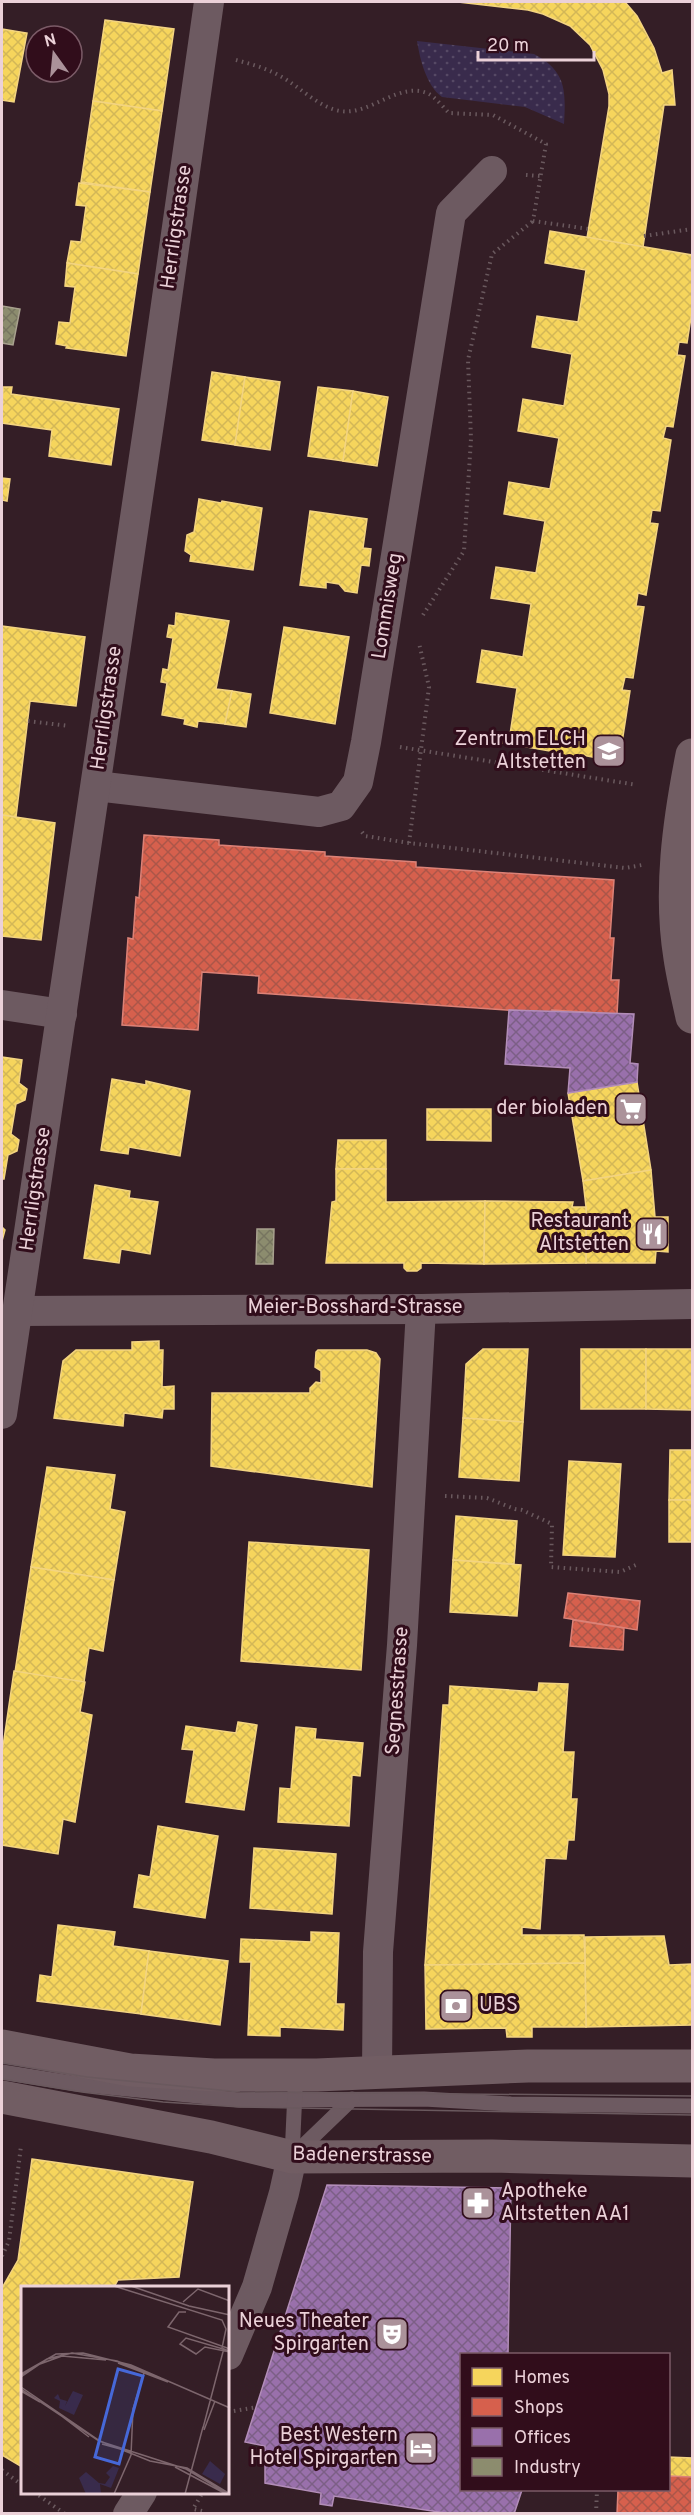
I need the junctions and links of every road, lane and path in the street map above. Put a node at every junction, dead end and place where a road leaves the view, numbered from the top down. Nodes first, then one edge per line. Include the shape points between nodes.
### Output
1 (209, 2) edge
2 (232, 59) dead end
3 (492, 171) dead end
4 (532, 221) junction
5 (589, 229) dead end
6 (693, 229) edge
7 (644, 236) dead end
8 (422, 618) dead end
9 (420, 637) dead end
10 (28, 721) dead end
11 (80, 728) dead end
12 (366, 742) junction
13 (420, 750) junction
14 (693, 755) edge
15 (637, 785) dead end
16 (96, 786) junction
17 (341, 806) junction
18 (686, 837) edge
19 (409, 843) junction
20 (625, 868) dead end
21 (2, 1005) edge
22 (62, 1014) junction
23 (693, 1017) edge
24 (693, 1304) edge
25 (421, 1309) junction
26 (18, 1311) junction
27 (2, 1414) edge
28 (438, 1495) dead end
29 (636, 1565) dead end
30 (2, 2046) edge
31 (693, 2066) edge
32 (2, 2072) edge
33 (377, 2073) junction
34 (295, 2088) junction
35 (2, 2097) edge
36 (424, 2099) junction
37 (350, 2101) junction
38 (693, 2106) edge
39 (21, 2146) dead end
40 (292, 2157) junction
41 (693, 2161) edge
42 (2, 2256) edge
43 (230, 2350) edge
44 (257, 2407) dead end
45 (230, 2412) edge
46 (2, 2470) edge
47 (21, 2484) edge
48 (597, 2491) edge
49 (35, 2494) edge
50 (141, 2494) edge
51 (202, 2494) edge
52 (202, 2511) dead end
53 (65, 2514) edge
54 (129, 2514) edge
55 (596, 2514) edge

1 - 16 street, Herrligstrasse
2 - 4 path via 280,76 338,111 354,111 418,91 431,95 450,113 493,115 546,144
3 - 12 street, Lommisweg via 451,213
4 - 5 path
4 - 8 path via 492,254 468,360 471,439 464,551
6 - 7 path
9 - 13 path via 429,687
10 - 11 path
12 - 13 path
12 - 17 street, Lommisweg via 358,782
13 - 15 path
13 - 19 path
14 - 18 street
16 - 17 street via 319,812
16 - 22 street, Herrligstrasse
17 - 19 path via 365,836
18 - 23 street via 676,861 676,907 680,957
19 - 20 path
21 - 22 street
22 - 26 street, Herrligstrasse
24 - 25 street, Meier-Bosshard-Strasse
25 - 26 street, Meier-Bosshard-Strasse
25 - 33 street, Segnesstrasse via 402,1645 378,1952
26 - 27 street, Herrligstrasse
28 - 29 path via 487,1498 552,1524 551,1567 620,1572
30 - 34 street via 129,2070 214,2075
31 - 33 street via 528,2066
32 - 34 lane via 165,2094
33 - 34 street
33 - 36 lane
33 - 37 lane
34 - 37 lane
34 - 40 lane
35 - 40 street, Badenerstrasse via 211,2137
36 - 37 lane
36 - 38 lane
37 - 40 lane
39 - 42 path via 9,2241
40 - 41 street, Badenerstrasse
40 - 43 street via 257,2287
44 - 45 path
46 - 47 path
48 - 55 path
49 - 53 path
50 - 54 street
51 - 52 path via 193,2509

